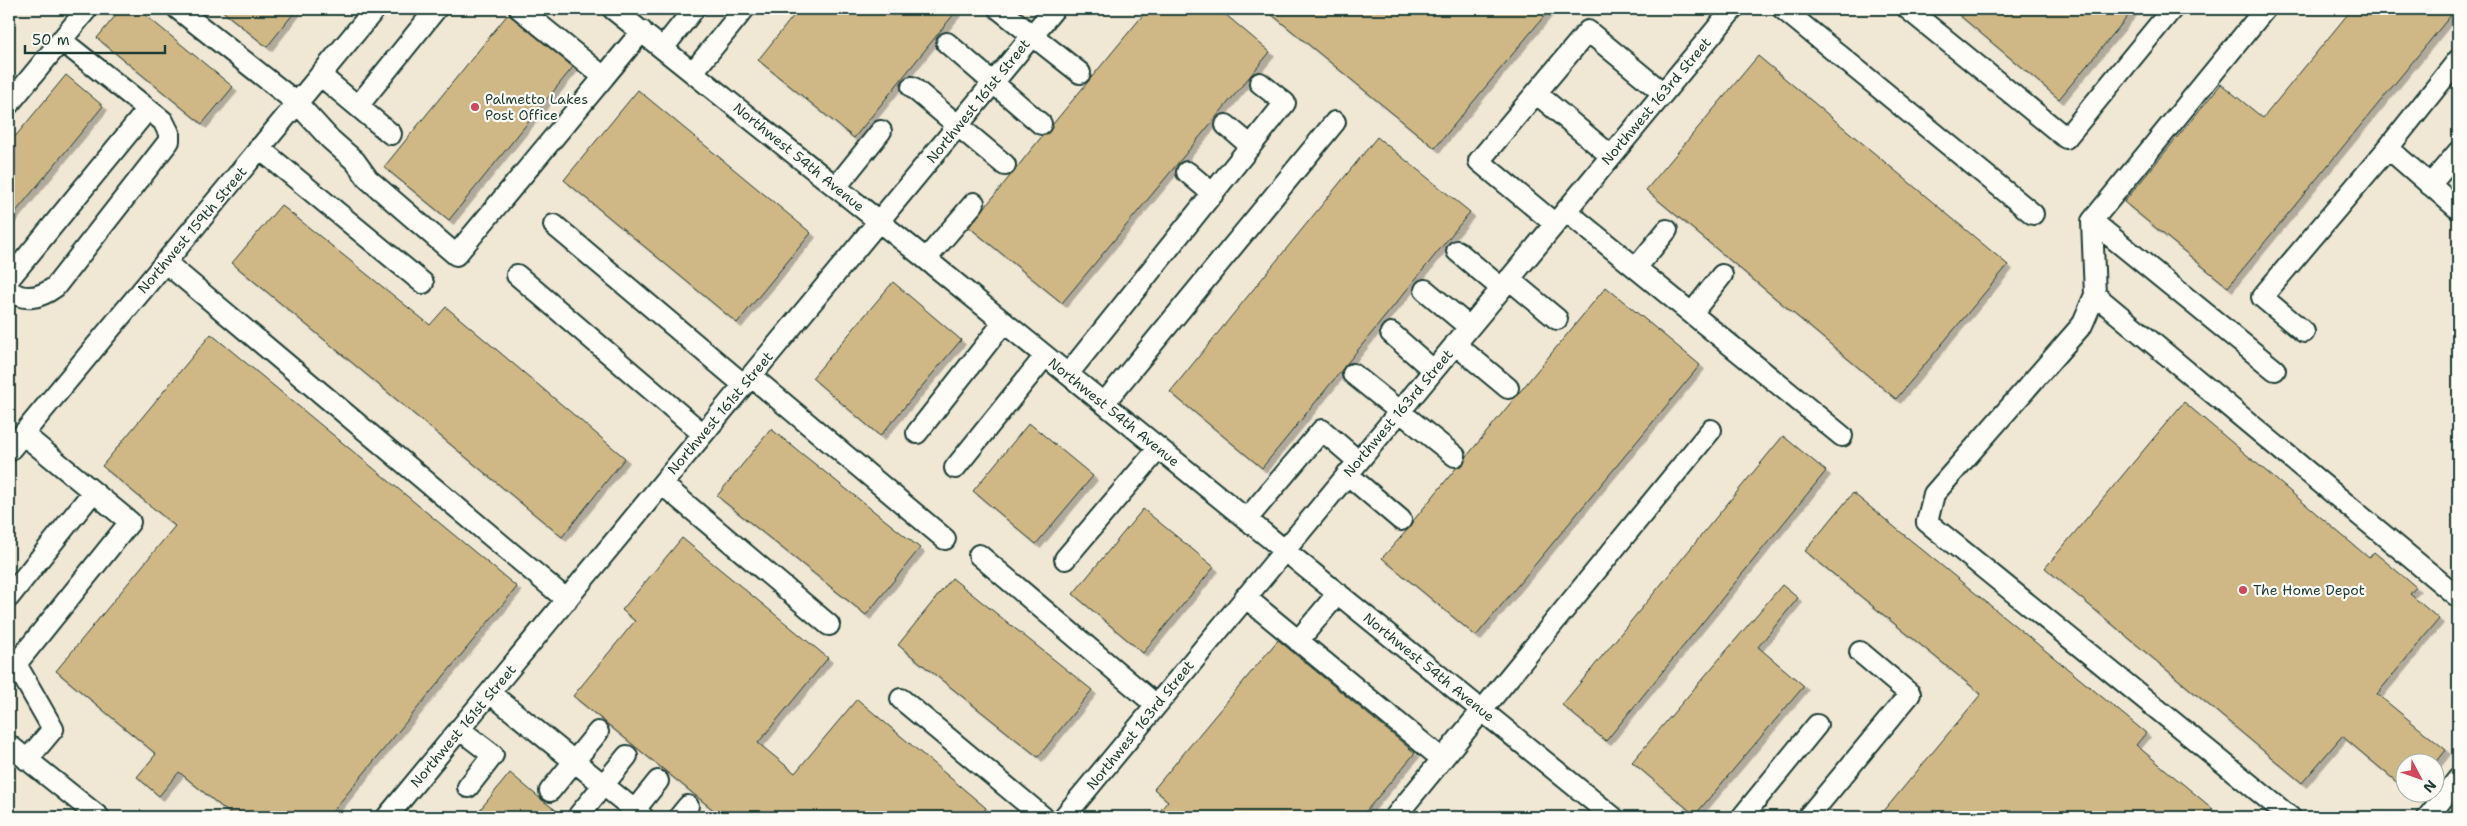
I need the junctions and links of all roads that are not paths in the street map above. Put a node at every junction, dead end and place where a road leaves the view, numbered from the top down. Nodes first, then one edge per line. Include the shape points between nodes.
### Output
1 (87, 9) edge
2 (178, 9) edge
3 (375, 9) edge
4 (436, 9) edge
5 (520, 9) edge
6 (613, 9) edge
7 (694, 9) edge
8 (744, 9) edge
9 (998, 9) edge
10 (1054, 9) edge
11 (1733, 9) edge
12 (1783, 9) edge
13 (1908, 9) edge
14 (2172, 9) edge
15 (2265, 9) edge
16 (642, 31) junction
17 (1032, 35) junction
18 (61, 40) junction
19 (946, 43) dead end
20 (663, 48) junction
21 (2458, 60) edge
22 (693, 72) junction
23 (1080, 73) dead end
24 (320, 75) junction
25 (604, 77) junction
26 (993, 83) junction
27 (1260, 83) dead end
28 (912, 86) dead end
29 (1536, 93) junction
30 (1663, 93) junction
31 (297, 103) junction
32 (9, 104) edge
33 (358, 106) junction
34 (148, 109) junction
35 (1335, 122) dead end
36 (1041, 124) dead end
37 (958, 125) junction
38 (1226, 126) dead end
39 (881, 131) dead end
40 (391, 134) dead end
41 (1251, 146) junction
42 (259, 148) junction
43 (2388, 148) junction
44 (2458, 152) edge
45 (1611, 156) junction
46 (1005, 165) dead end
47 (1187, 172) dead end
48 (2430, 185) junction
49 (836, 187) junction
50 (1212, 194) junction
51 (2455, 199) edge
52 (974, 203) dead end
53 (2033, 214) dead end
54 (1560, 217) junction
55 (879, 221) junction
56 (2092, 221) junction
57 (554, 225) dead end
58 (1668, 230) dead end
59 (1457, 251) dead end
60 (926, 260) junction
61 (165, 262) junction
62 (1636, 268) junction
63 (517, 274) dead end
64 (1722, 275) dead end
65 (9, 279) edge
66 (424, 283) dead end
67 (1505, 284) junction
68 (9, 290) edge
69 (1425, 290) dead end
70 (2095, 295) junction
71 (1692, 313) junction
72 (1557, 318) dead end
73 (1004, 322) junction
74 (1469, 327) junction
75 (2304, 332) dead end
76 (1390, 333) dead end
77 (1455, 344) junction
78 (1045, 356) junction
79 (1433, 370) junction
80 (2274, 370) dead end
81 (1068, 374) junction
82 (1354, 374) dead end
83 (748, 380) junction
84 (1508, 388) dead end
85 (1104, 403) junction
86 (1400, 410) junction
87 (1711, 430) dead end
88 (23, 434) junction
89 (703, 434) junction
90 (917, 434) dead end
91 (1842, 436) dead end
92 (1159, 448) junction
93 (9, 451) edge
94 (1454, 456) dead end
95 (1353, 467) junction
96 (955, 468) dead end
97 (662, 484) junction
98 (93, 492) junction
99 (1247, 519) junction
100 (1400, 520) dead end
101 (945, 539) dead end
102 (1284, 550) junction
103 (979, 555) dead end
104 (1065, 559) dead end
105 (1338, 593) junction
106 (9, 597) edge
107 (1245, 597) junction
108 (2458, 597) edge
109 (567, 600) junction
110 (829, 625) dead end
111 (1298, 641) junction
112 (1860, 652) dead end
113 (490, 692) junction
114 (901, 699) dead end
115 (1156, 705) junction
116 (1481, 710) junction
117 (1817, 725) dead end
118 (460, 729) junction
119 (598, 732) dead end
120 (9, 745) edge
121 (627, 756) dead end
122 (1442, 759) junction
123 (27, 760) junction
124 (574, 762) junction
125 (2458, 779) edge
126 (658, 781) dead end
127 (603, 785) junction
128 (468, 787) dead end
129 (550, 792) dead end
130 (579, 815) dead end
131 (636, 815) edge
132 (98, 817) edge
133 (387, 817) edge
134 (1043, 817) edge
135 (1064, 817) edge
136 (1395, 817) edge
137 (1611, 817) edge
138 (1742, 817) edge
139 (1808, 817) edge
140 (2290, 817) edge
141 (2428, 817) edge

1 - 18 street
2 - 31 street
3 - 24 street, Northwest 159th Street
4 - 33 street
5 - 25 street
6 - 16 street, Northwest 54th Avenue
7 - 20 street
8 - 22 street
9 - 17 street
10 - 17 street, Northwest 161st Street
11 - 30 street, Northwest 163rd Street
12 - 53 street
13 - 14 street via 2066,138
15 - 56 street
16 - 20 street, Northwest 54th Avenue
16 - 25 street
17 - 23 street
17 - 26 street, Northwest 161st Street
18 - 32 street
18 - 34 street
19 - 26 street
20 - 22 street, Northwest 54th Avenue
21 - 43 street
22 - 49 street, Northwest 54th Avenue
24 - 31 street, Northwest 159th Street
24 - 33 street
25 - 31 street via 456,255 368,179 355,161 330,140
26 - 36 street
26 - 37 street, Northwest 161st Street
27 - 41 street via 1285,103
28 - 37 street
29 - 30 street via 1588,31
29 - 45 street
29 - 54 street via 1479,161
30 - 45 street, Northwest 163rd Street
31 - 42 street, Northwest 159th Street
33 - 40 street
34 - 65 street
34 - 68 street via 163,121 169,133 169,141 163,151 55,287 43,296 29,298
35 - 85 street
37 - 46 street
37 - 55 street, Northwest 161st Street
38 - 41 street
39 - 49 street
41 - 50 street
42 - 61 street, Northwest 159th Street
42 - 66 street
43 - 48 street
43 - 75 street via 2262,297
44 - 48 street
45 - 54 street, Northwest 163rd Street
47 - 50 street
48 - 51 street
49 - 55 street, Northwest 54th Avenue
50 - 81 street
52 - 60 street
54 - 62 street
54 - 67 street, Northwest 163rd Street
55 - 60 street, Northwest 54th Avenue
55 - 83 street, Northwest 161st Street
56 - 70 street
56 - 80 street
57 - 83 street
58 - 62 street
59 - 67 street
60 - 73 street, Northwest 54th Avenue
61 - 88 street, Northwest 159th Street
61 - 109 street
62 - 71 street
63 - 89 street
64 - 71 street
67 - 72 street
67 - 74 street, Northwest 163rd Street
69 - 74 street
70 - 108 street
70 - 140 street via 2082,325 1934,494 1927,522
71 - 91 street
73 - 78 street, Northwest 54th Avenue
73 - 90 street
74 - 77 street, Northwest 163rd Street
76 - 79 street
77 - 79 street, Northwest 163rd Street
77 - 84 street
78 - 81 street, Northwest 54th Avenue
78 - 96 street
79 - 86 street, Northwest 163rd Street
81 - 85 street, Northwest 54th Avenue
82 - 86 street
83 - 89 street, Northwest 161st Street
83 - 101 street
85 - 92 street, Northwest 54th Avenue
86 - 94 street
86 - 95 street, Northwest 163rd Street
87 - 116 street
88 - 93 street, Northwest 159th Street
88 - 98 street
89 - 97 street, Northwest 161st Street
92 - 99 street, Northwest 54th Avenue
92 - 104 street
95 - 99 street via 1322,430
95 - 100 street
95 - 102 street, Northwest 163rd Street
97 - 109 street, Northwest 161st Street
97 - 110 street
98 - 106 street
98 - 123 street via 130,522 16,664 53,729
99 - 102 street, Northwest 54th Avenue
102 - 105 street, Northwest 54th Avenue
102 - 107 street, Northwest 163rd Street
103 - 115 street
105 - 111 street
105 - 116 street, Northwest 54th Avenue
107 - 111 street
107 - 115 street, Northwest 163rd Street
109 - 113 street, Northwest 161st Street
111 - 122 street
112 - 139 street via 1910,694
113 - 118 street, Northwest 161st Street
113 - 124 street
114 - 134 street
115 - 135 street, Northwest 163rd Street
116 - 122 street
116 - 137 street, Northwest 54th Avenue
117 - 138 street
118 - 128 street via 493,755
118 - 133 street, Northwest 161st Street
119 - 124 street
120 - 123 street
121 - 127 street
122 - 136 street
123 - 132 street
124 - 127 street
124 - 129 street
125 - 141 street
126 - 131 street
127 - 130 street
127 - 131 street

